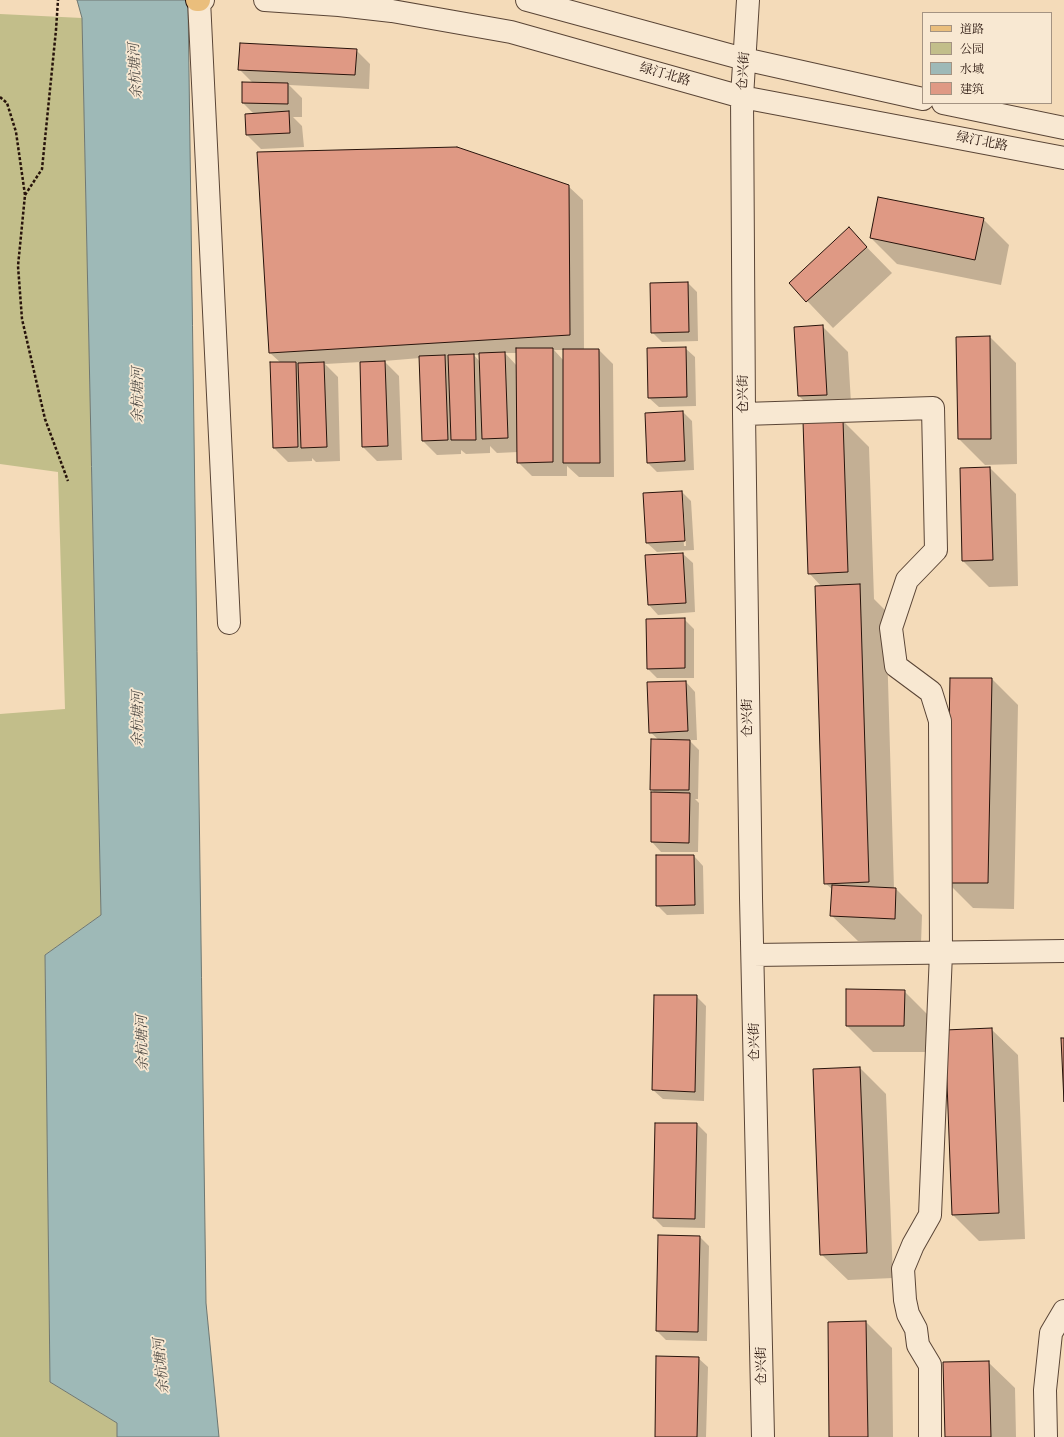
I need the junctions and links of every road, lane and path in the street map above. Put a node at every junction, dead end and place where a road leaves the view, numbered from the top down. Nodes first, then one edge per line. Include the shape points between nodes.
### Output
1 (58, 0) edge
2 (198, 0) edge
3 (203, 0) edge
4 (265, 0) edge
5 (527, 0) edge
6 (748, 0) edge
7 (744, 59) junction
8 (0, 97) edge
9 (742, 97) junction
10 (922, 99) edge
11 (949, 104) edge
12 (1064, 128) edge
13 (1064, 158) edge
14 (25, 195) junction
15 (744, 414) junction
16 (68, 481) dead end
17 (229, 623) dead end
18 (1064, 951) edge
19 (941, 954) junction
20 (753, 955) junction
21 (1064, 1311) edge
22 (763, 1437) edge
23 (930, 1437) edge
24 (1046, 1437) edge

1 - 14 path via 42,169
2 - 3 street
2 - 17 street
4 - 9 street, 绿汀北路 via 392,11 511,32
5 - 7 street
6 - 7 street, 仓兴街
7 - 9 street, 仓兴街
7 - 10 street
8 - 14 path via 7,103 16,132
9 - 13 street, 绿汀北路
9 - 15 street, 仓兴街
11 - 12 street
14 - 16 path via 18,266 22,320 46,419
15 - 19 street via 933,408 936,550 907,580 891,628 896,666 931,692 940,721
15 - 20 street, 仓兴街
18 - 19 street
19 - 20 street
19 - 23 street via 930,1215 913,1244 903,1269 908,1314 916,1329 918,1345 930,1365
20 - 22 street, 仓兴街
21 - 24 street via 1051,1333 1045,1390

